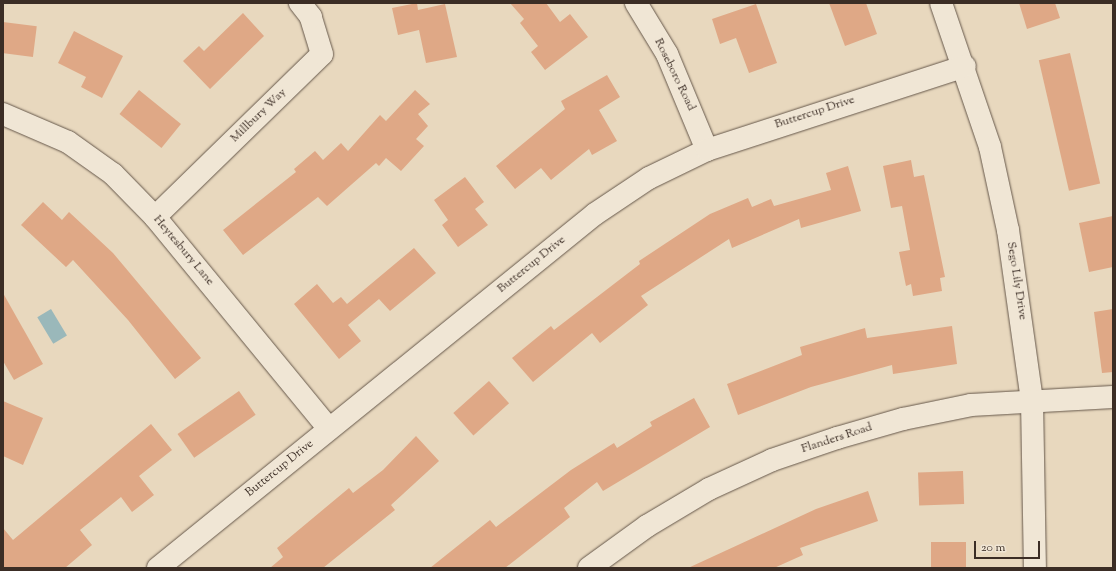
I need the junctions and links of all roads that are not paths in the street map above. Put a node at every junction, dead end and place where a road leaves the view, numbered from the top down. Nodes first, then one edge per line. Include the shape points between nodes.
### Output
1 (300, 3) edge
2 (636, 3) edge
3 (941, 3) edge
4 (965, 66) junction
5 (3, 114) edge
6 (707, 150) junction
7 (155, 217) junction
8 (1113, 397) edge
9 (1032, 400) junction
10 (329, 429) junction
11 (158, 568) edge
12 (589, 568) edge
13 (1036, 568) edge

1 - 7 street, Millbury Way via 311,17 322,54
2 - 6 street, Roseboro Road via 667,54
3 - 4 street, Sego Lily Drive
4 - 6 street, Buttercup Drive
4 - 9 street, Sego Lily Drive via 990,147 1008,230
5 - 7 street, Heytesbury Lane via 68,142 113,174
6 - 10 street, Buttercup Drive via 649,178 595,214
7 - 10 street, Heytesbury Lane
8 - 9 street, Flanders Road
9 - 12 street, Flanders Road via 971,405 903,419 772,460 709,489 647,526
9 - 13 street, Sego Lily Drive
10 - 11 street, Buttercup Drive

